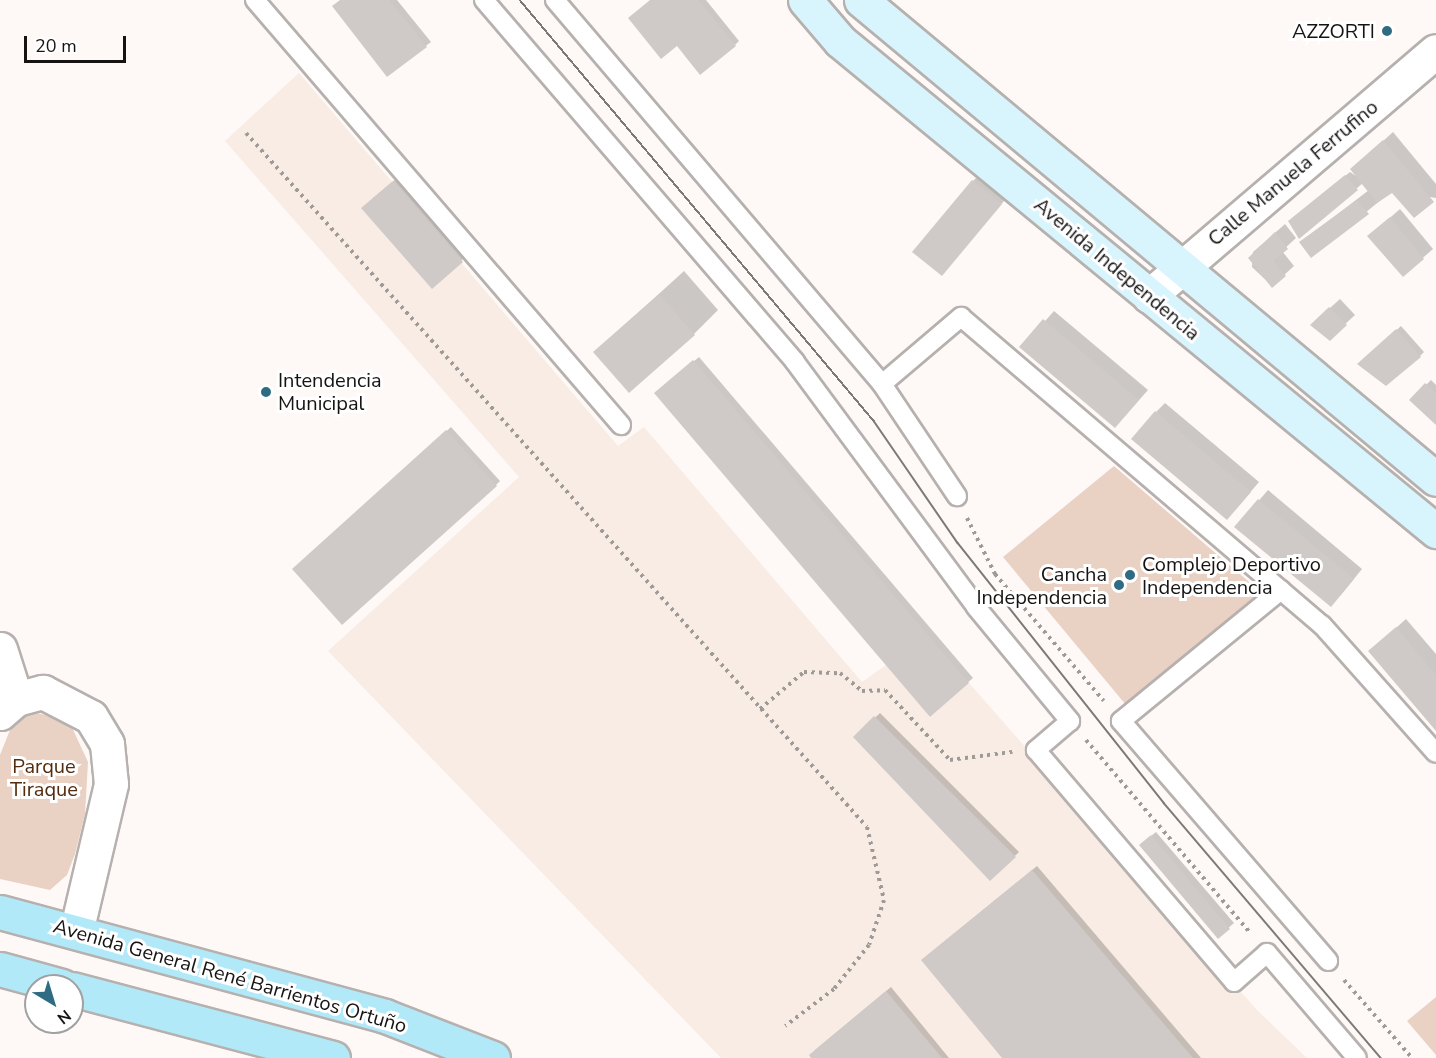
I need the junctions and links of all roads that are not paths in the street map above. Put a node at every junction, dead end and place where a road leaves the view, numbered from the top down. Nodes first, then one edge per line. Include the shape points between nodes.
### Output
1 (255, 0) edge
2 (484, 0) edge
3 (555, 0) edge
4 (805, 0) edge
5 (861, 0) edge
6 (1436, 51) edge
7 (1181, 268) junction
8 (1149, 296) junction
9 (882, 384) junction
10 (621, 425) dead end
11 (1436, 479) edge
12 (957, 496) road end
13 (1436, 531) edge
14 (1281, 590) junction
15 (0, 649) edge
16 (8, 706) edge
17 (1436, 753) edge
18 (0, 912) edge
19 (76, 932) junction
20 (1328, 962) road end
21 (0, 969) edge
22 (24, 976) edge
23 (84, 991) edge
24 (333, 1058) edge
25 (493, 1058) edge
26 (1357, 1058) edge

1 - 10 lane
2 - 26 lane via 795,362 976,607 1070,721 1036,750 1234,982 1267,953
3 - 9 lane
4 - 8 main road, Avenida Independencia via 840,41
5 - 7 main road, Avenida Independencia
6 - 7 street, Calle Manuela Ferrufino
7 - 8 street, Calle Manuela Ferrufino
7 - 11 main road, Avenida Independencia
8 - 13 main road, Avenida Independencia
9 - 12 lane
9 - 14 lane via 962,317
14 - 17 lane via 1322,625
14 - 20 lane via 1121,721
15 - 16 street
16 - 19 street via 43,692 71,703 91,717 107,744 111,784
18 - 19 main road, Avenida General René Barrientos Ortuño
19 - 25 main road, Avenida General René Barrientos Ortuño via 385,1016
21 - 22 main road
23 - 24 main road

